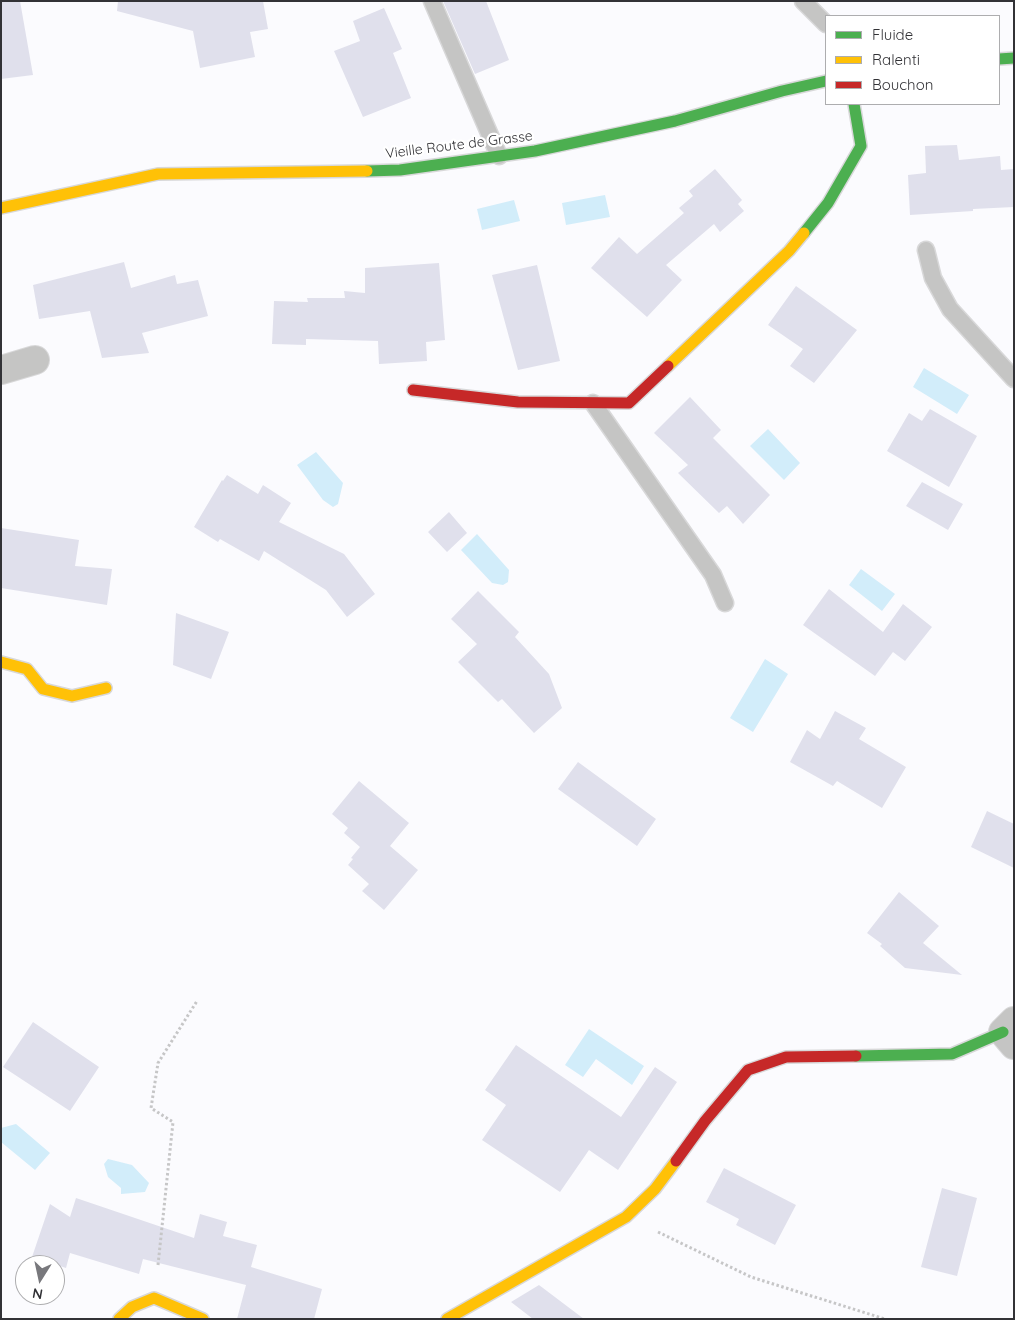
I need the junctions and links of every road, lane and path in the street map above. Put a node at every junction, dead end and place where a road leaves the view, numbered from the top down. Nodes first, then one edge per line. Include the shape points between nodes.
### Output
1 (432, 1) edge
2 (803, 1) edge
3 (825, 23) edge
4 (1014, 58) edge
5 (1000, 59) edge
6 (825, 81) edge
7 (854, 105) edge
8 (499, 156) junction
9 (1, 208) edge
10 (926, 250) dead end
11 (35, 360) dead end
12 (1, 370) edge
13 (1014, 379) edge
14 (413, 390) dead end
15 (593, 403) junction
16 (724, 603) dead end
17 (1, 662) edge
18 (106, 688) dead end
19 (197, 1001) dead end
20 (1010, 1032) edge
21 (626, 1217) junction
22 (154, 1298) junction
23 (119, 1319) edge
24 (203, 1319) edge
25 (448, 1319) edge
26 (885, 1319) edge

1 - 8 lane
2 - 3 lane
4 - 5 street
6 - 8 street, Vieille Route de Grasse via 675,121
7 - 15 street via 861,146 828,203 789,251 628,404
8 - 9 street, Vieille Route de Grasse via 400,170 158,174
10 - 13 lane via 933,278 950,309
11 - 12 street
14 - 15 street via 518,402
15 - 16 lane via 713,575
17 - 18 street via 27,669 43,689 72,696
19 - 22 path via 158,1063 151,1108 173,1122
20 - 21 street via 952,1054 786,1058 748,1070 655,1189
21 - 25 street
21 - 26 path via 751,1277
22 - 23 street via 132,1307
22 - 24 street

